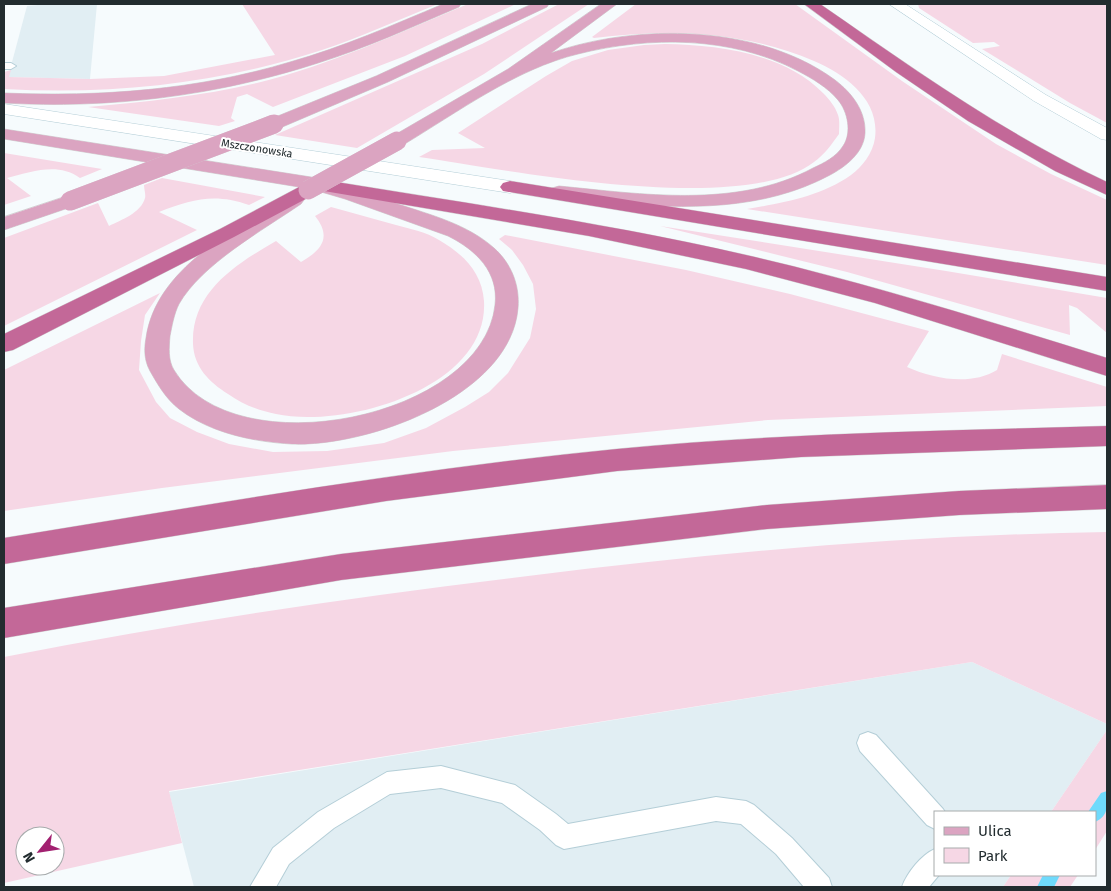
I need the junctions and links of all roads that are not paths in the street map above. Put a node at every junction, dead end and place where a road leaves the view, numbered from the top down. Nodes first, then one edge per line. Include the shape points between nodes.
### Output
1 (454, 4) edge
2 (542, 4) edge
3 (610, 4) edge
4 (811, 4) edge
5 (896, 4) edge
6 (514, 72) junction
7 (4, 98) edge
8 (4, 109) edge
9 (4, 134) edge
10 (1107, 135) edge
11 (510, 187) junction
12 (316, 188) junction
13 (1107, 189) edge
14 (4, 224) edge
15 (236, 234) junction
16 (1107, 284) edge
17 (4, 344) edge
18 (1107, 367) edge
19 (1107, 436) edge
20 (1107, 497) edge
21 (4, 551) edge
22 (4, 623) edge
23 (868, 743) dead end
24 (934, 816) edge
25 (934, 862) edge
26 (262, 887) edge
27 (820, 887) edge
28 (914, 887) edge

1 - 7 main road via 295,66 231,82 121,98
2 - 14 main road, bridge via 390,75 274,124
3 - 6 main road
4 - 13 highway via 984,123
5 - 10 main road via 1040,98
6 - 11 main road via 570,51 626,41 662,38 744,47 804,67 828,82 846,98 855,114 857,136 845,158 821,174 766,192 730,198 662,200
6 - 12 main road, bridge
8 - 11 main road, Mszczonowska
9 - 12 main road
11 - 16 highway
12 - 15 main road
12 - 15 main road via 446,228 472,241 490,256 504,277 508,301 505,322 491,349 451,388 384,419 354,428 309,432 270,432 235,425 205,413 176,393 159,365 157,341 167,305 186,280
12 - 18 highway via 660,242 745,261 895,300
15 - 17 highway
19 - 21 highway via 840,444 617,460 382,490
20 - 22 highway via 959,503 767,517 341,568
23 - 24 lane
25 - 28 lane
26 - 27 lane via 281,856 326,820 386,783 441,777 508,793 564,837 716,809 746,813 784,846

